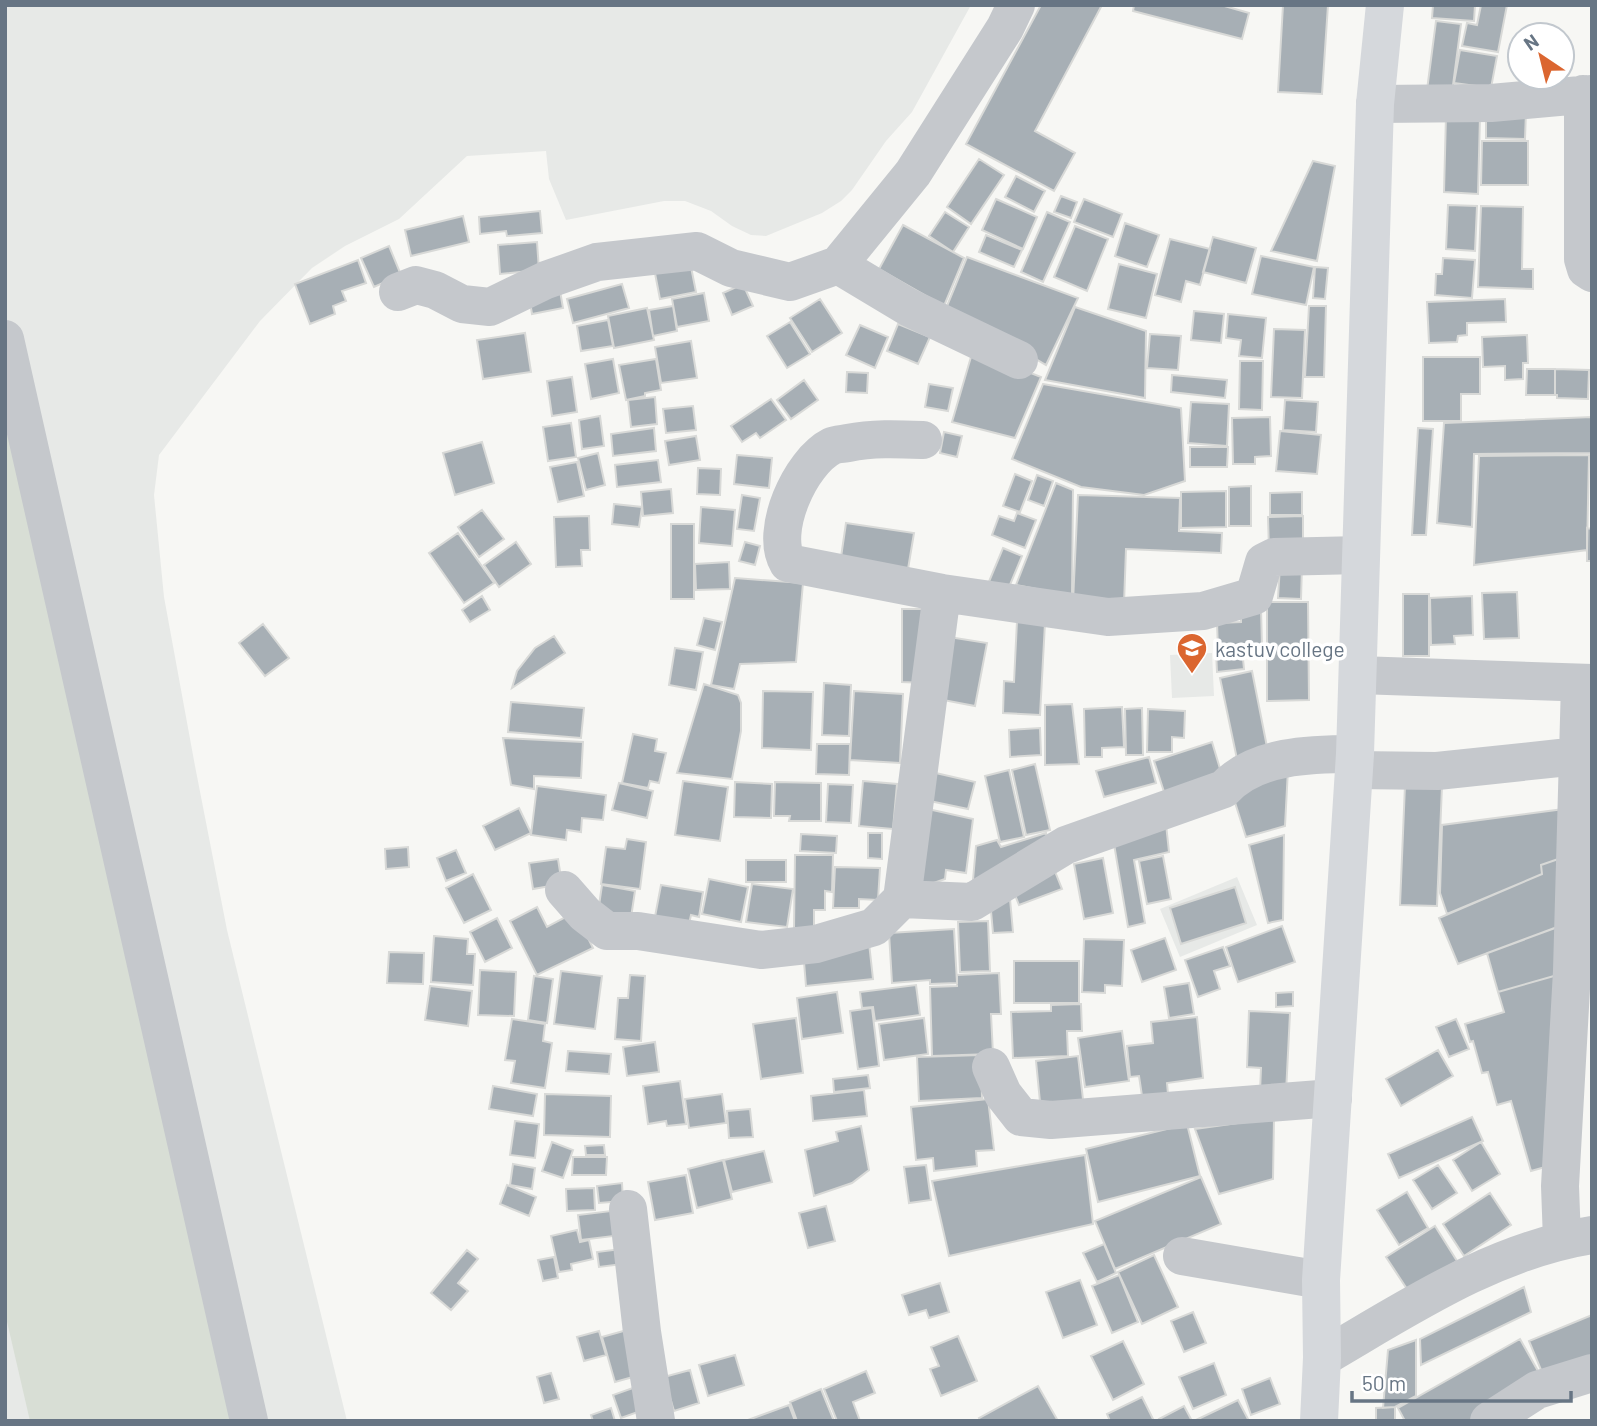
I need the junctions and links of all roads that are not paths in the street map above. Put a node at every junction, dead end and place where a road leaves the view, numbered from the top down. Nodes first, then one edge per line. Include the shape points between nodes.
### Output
1 (1016, 5) edge
2 (1385, 5) edge
3 (1587, 94) edge
4 (1375, 104) junction
5 (838, 265) junction
6 (1592, 273) edge
7 (398, 292) dead end
8 (5, 339) edge
9 (1019, 360) dead end
10 (923, 440) dead end
11 (1361, 555) junction
12 (942, 593) junction
13 (1358, 675) junction
14 (1586, 683) edge
15 (1578, 756) junction
16 (1354, 762) junction
17 (564, 890) dead end
18 (902, 899) junction
19 (1582, 970) edge
20 (991, 1067) dead end
21 (1333, 1098) junction
22 (628, 1209) dead end
23 (1577, 1238) edge
24 (1182, 1256) dead end
25 (1321, 1280) junction
26 (1322, 1358) junction
27 (1592, 1373) edge
28 (249, 1421) edge
29 (656, 1421) edge
30 (1320, 1421) edge
31 (1489, 1421) edge

1 - 5 street via 913,173
2 - 4 main road
3 - 4 street via 1491,103
3 - 6 street via 1583,259
4 - 11 main road
5 - 7 street via 790,282 731,268 697,251 597,262 490,307 462,304 416,285
5 - 9 street via 908,307
8 - 28 street
10 - 12 street via 873,438 832,446 808,467 784,514 781,552 788,563
11 - 12 street via 1274,557 1265,562 1254,596 1203,611 1108,617
11 - 13 main road
12 - 18 street
13 - 14 street
13 - 16 main road
14 - 15 street
15 - 16 street via 1437,771
15 - 19 street
16 - 18 street via 1320,754 1268,763 1237,775 1224,789 1066,845 972,902
16 - 21 main road
17 - 18 street via 607,931 638,931 761,950 816,944 874,927
19 - 23 street via 1560,1186
20 - 21 street via 1003,1094 1021,1117 1051,1120
21 - 25 main road
22 - 29 street
23 - 26 street via 1499,1260
24 - 25 street
25 - 26 main road
26 - 30 main road
27 - 31 street via 1537,1390

